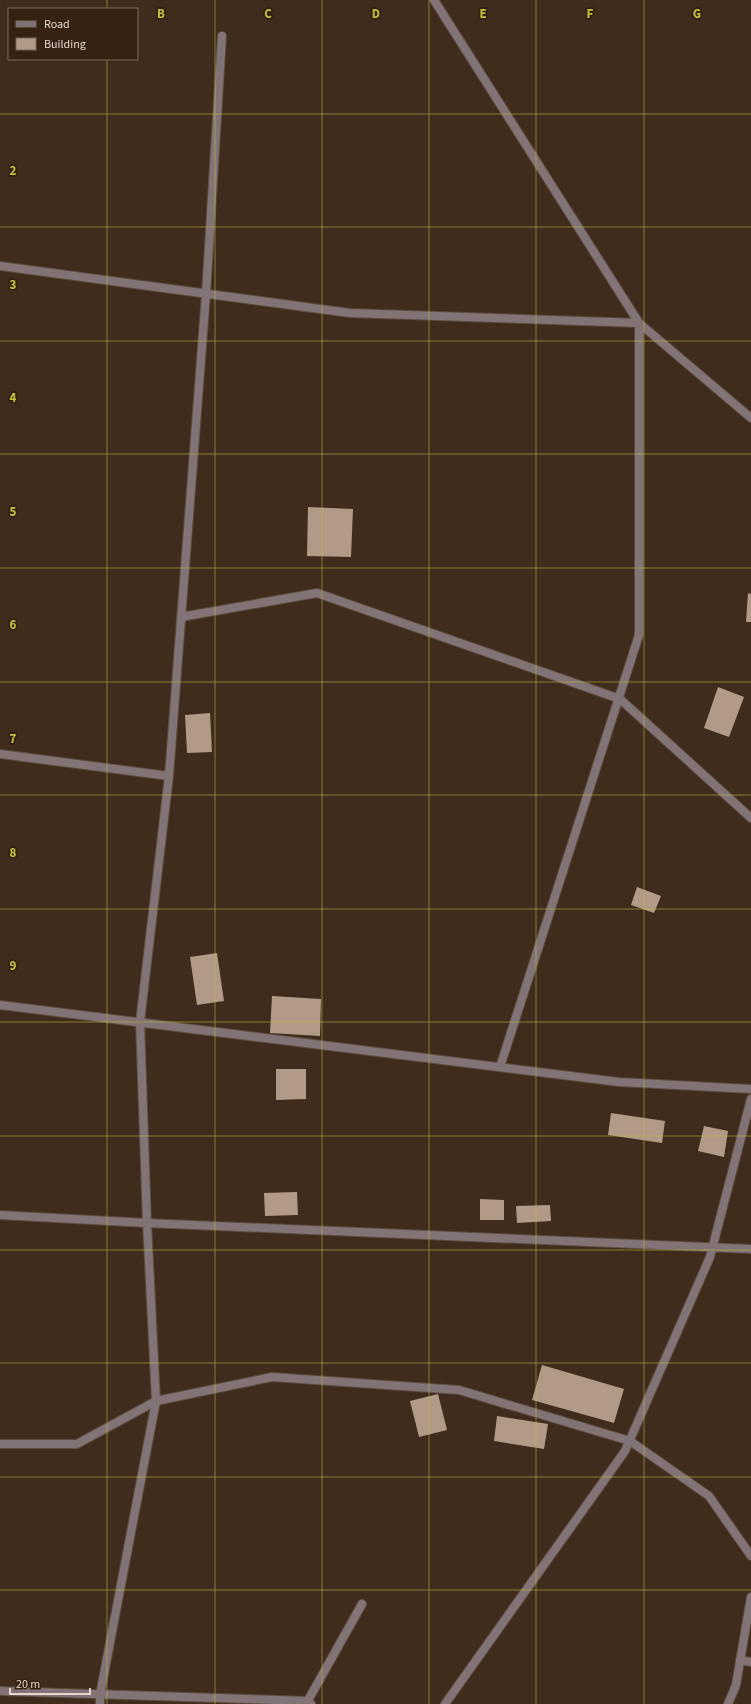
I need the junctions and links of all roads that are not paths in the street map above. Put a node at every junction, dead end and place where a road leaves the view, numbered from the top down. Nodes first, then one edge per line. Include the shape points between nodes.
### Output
1 (434, 0) edge
2 (222, 36) dead end
3 (0, 266) edge
4 (206, 294) junction
5 (639, 323) junction
6 (751, 418) edge
7 (181, 617) junction
8 (620, 699) junction
9 (0, 754) edge
10 (169, 776) junction
11 (751, 818) edge
12 (0, 1005) edge
13 (140, 1022) junction
14 (500, 1067) junction
15 (751, 1089) edge
16 (751, 1100) edge
17 (0, 1215) edge
18 (147, 1223) junction
19 (713, 1248) junction
20 (751, 1249) edge
21 (156, 1401) junction
22 (630, 1441) junction
23 (0, 1444) edge
24 (751, 1556) edge
25 (751, 1597) edge
26 (362, 1604) dead end
27 (740, 1660) junction
28 (751, 1662) edge
29 (0, 1691) edge
30 (100, 1695) junction
31 (309, 1703) edge
32 (100, 1704) edge
33 (445, 1704) edge
34 (728, 1704) edge

1 - 5 street
2 - 4 street
3 - 4 street
4 - 5 street via 350,313
4 - 7 street
5 - 6 street
5 - 8 street via 640,635
7 - 8 street via 317,593
7 - 10 street
8 - 11 street
8 - 14 street
9 - 10 street
10 - 13 street
12 - 13 street
13 - 14 street
13 - 18 street
14 - 15 street via 619,1082
16 - 19 street
17 - 18 street
18 - 19 street
18 - 21 street
19 - 20 street
19 - 22 street
21 - 22 street via 272,1377 459,1390
21 - 23 street via 77,1444
21 - 30 street
22 - 24 street via 709,1496
22 - 33 street via 625,1452
25 - 27 street
26 - 31 street
27 - 28 street
27 - 34 street via 736,1685
29 - 30 street
30 - 31 street
30 - 32 street

